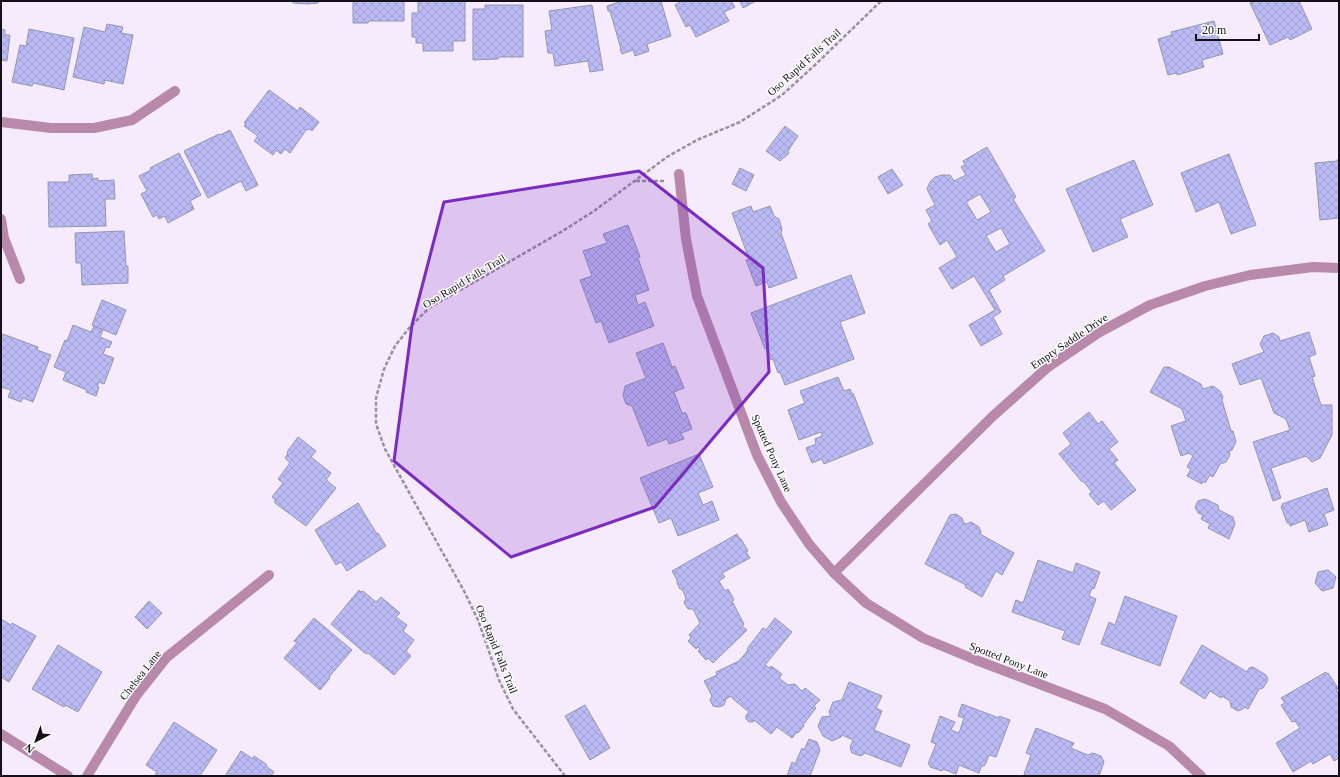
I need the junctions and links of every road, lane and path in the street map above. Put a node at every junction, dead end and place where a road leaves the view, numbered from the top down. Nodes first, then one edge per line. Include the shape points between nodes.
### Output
1 (881, 1) edge
2 (175, 91) dead end
3 (1, 122) edge
4 (679, 178) joint
5 (635, 181) junction
6 (1, 219) edge
7 (1339, 268) edge
8 (20, 279) dead end
9 (834, 573) junction
10 (269, 575) dead end
11 (1, 734) edge
12 (68, 776) edge
13 (87, 776) edge
14 (565, 776) edge
15 (1201, 776) edge

1 - 5 path, Oso Rapid Falls Trail via 782,95 740,122 697,140
2 - 3 street via 132,120 94,128 51,128
4 - 5 path
4 - 9 street, Spotted Pony Lane via 686,239 697,296 757,455 781,502 808,544
5 - 14 path, Oso Rapid Falls Trail via 561,232 429,308 395,346 384,369 376,398 376,424 385,449 464,591 513,710
6 - 8 street via 4,238
7 - 9 street, Empty Saddle Drive via 1313,267 1250,275 1204,286 1150,305 1098,333 1048,367 993,416
9 - 15 street, Spotted Pony Lane via 866,603 923,638 1105,709 1169,746
10 - 13 street, Chelsea Lane via 167,657 136,696
11 - 12 street

